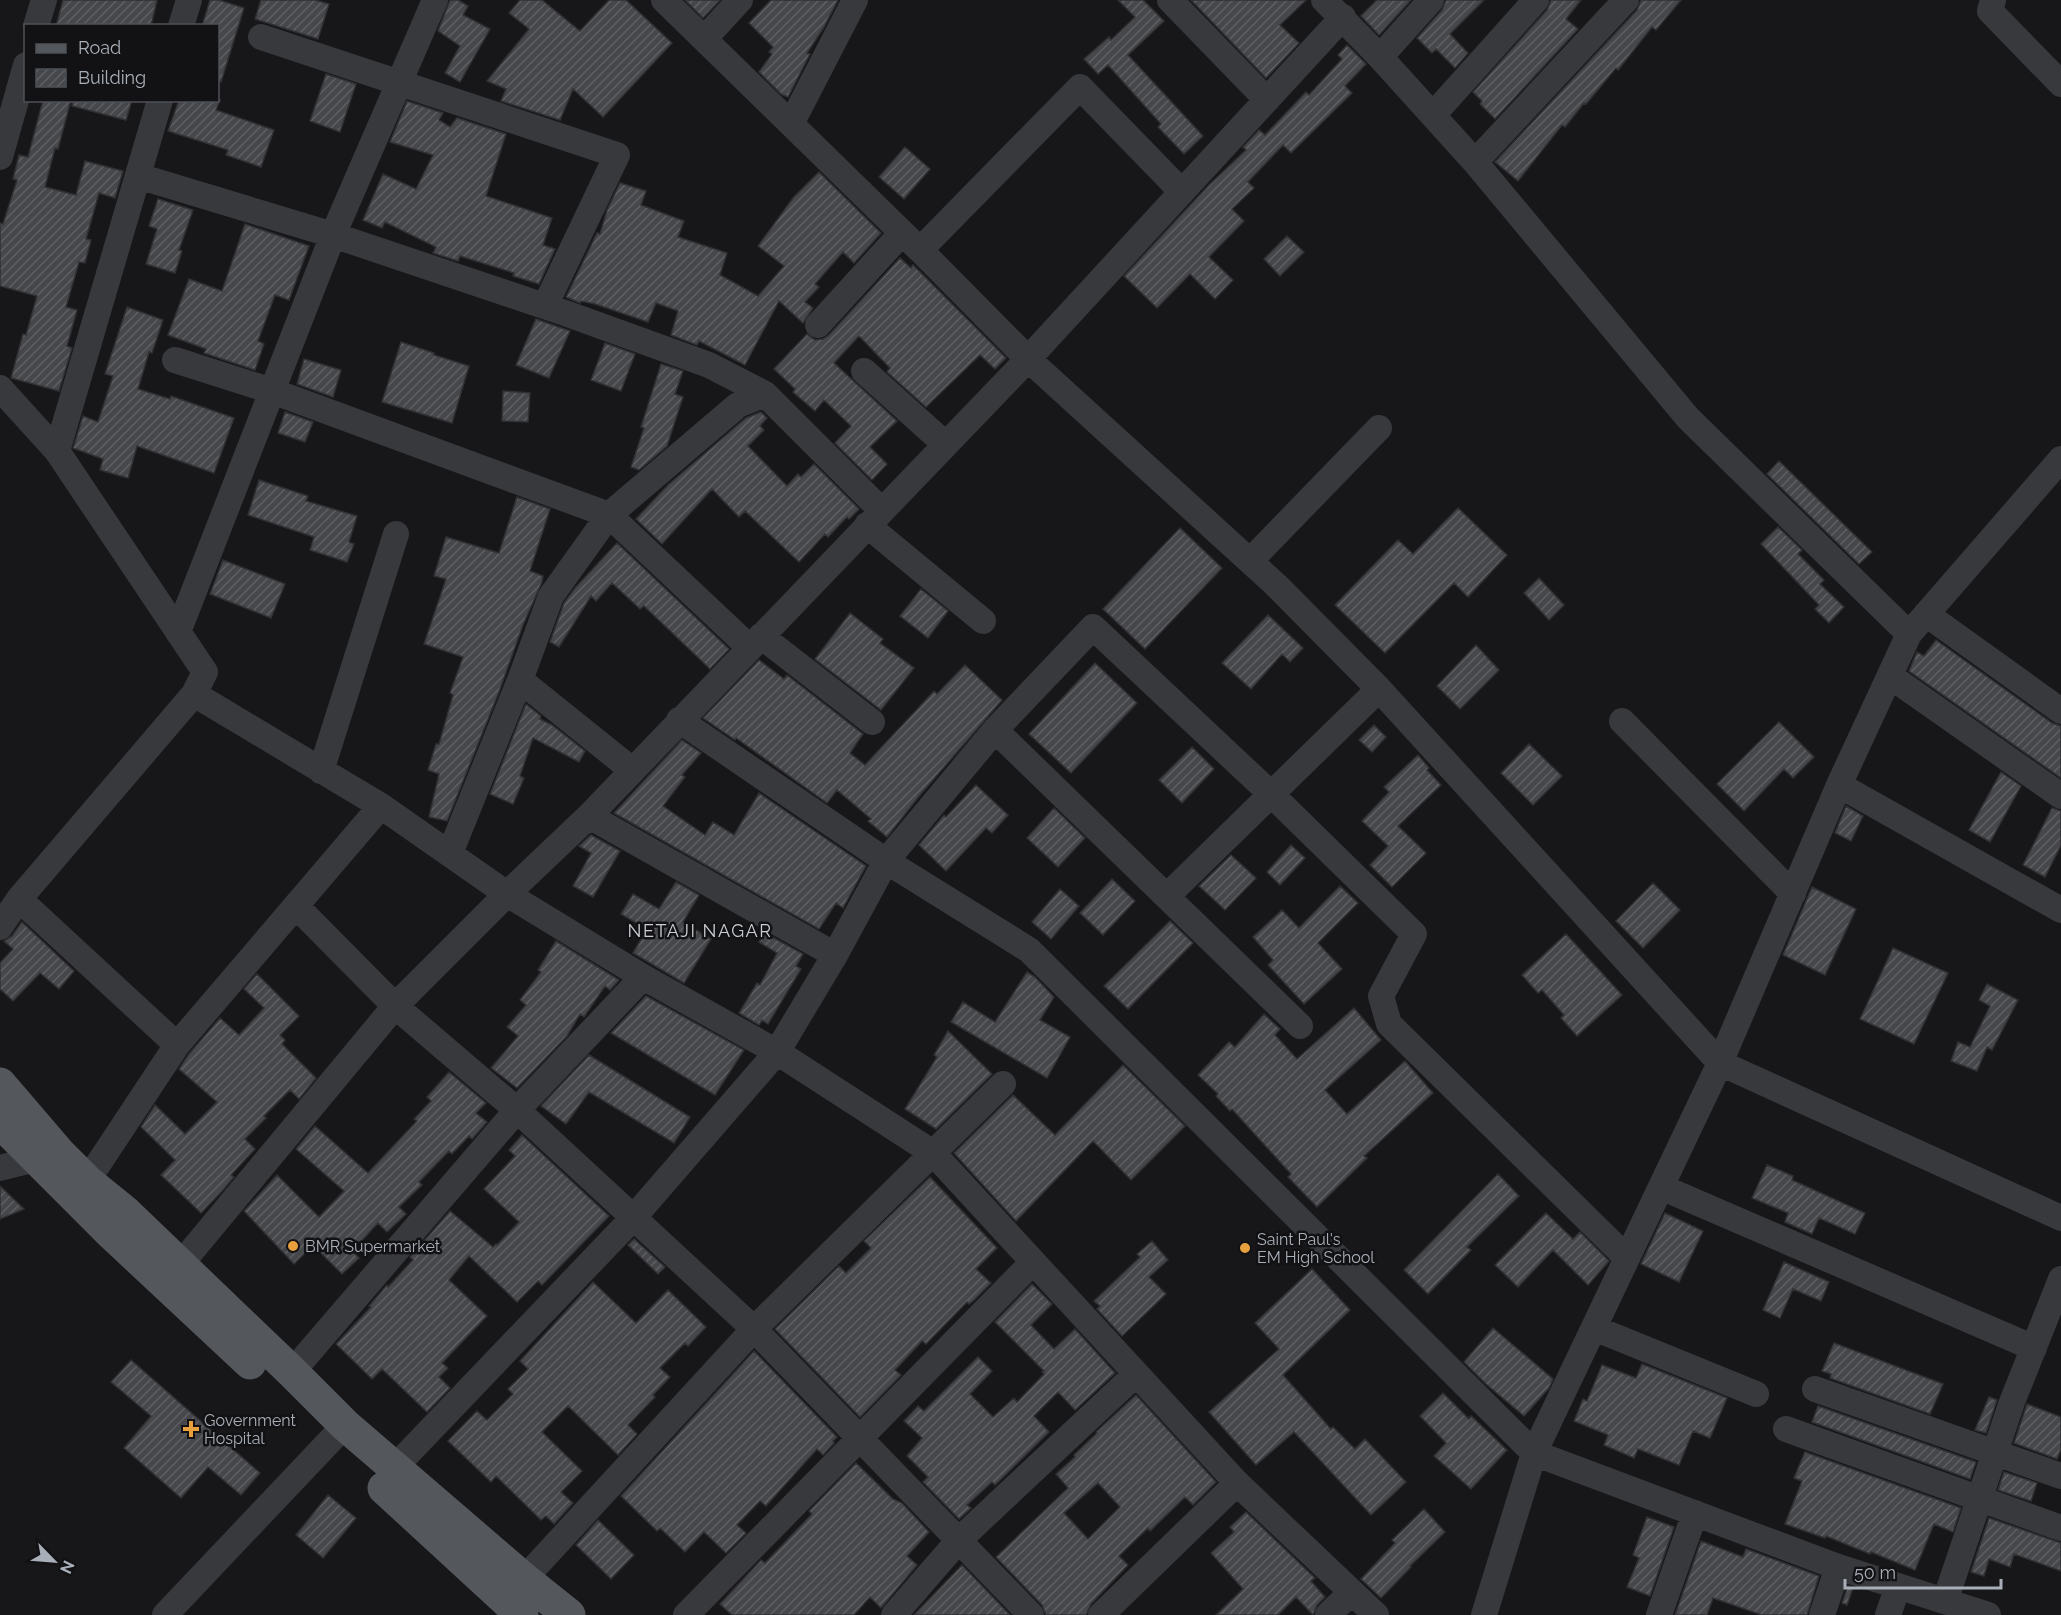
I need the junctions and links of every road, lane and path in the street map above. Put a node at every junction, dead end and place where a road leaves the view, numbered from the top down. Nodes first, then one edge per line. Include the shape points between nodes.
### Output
1 (44, 0) edge
2 (189, 0) edge
3 (435, 0) edge
4 (664, 0) edge
5 (740, 0) edge
6 (855, 0) edge
7 (1170, 0) edge
8 (1324, 0) edge
9 (1431, 0) edge
10 (1536, 0) edge
11 (1626, 0) edge
12 (1993, 0) edge
13 (1343, 17) junction
14 (37, 24) edge
15 (183, 24) edge
16 (261, 36) dead end
17 (704, 39) junction
18 (1380, 57) junction
19 (24, 72) edge
20 (399, 82) junction
21 (2061, 84) edge
22 (1267, 100) junction
23 (159, 102) edge
24 (1433, 115) junction
25 (791, 124) junction
26 (0, 157) edge
27 (1475, 162) junction
28 (138, 176) junction
29 (1182, 192) junction
30 (333, 235) junction
31 (910, 242) junction
32 (544, 306) junction
33 (818, 324) dead end
34 (1028, 359) junction
35 (175, 360) dead end
36 (864, 370) dead end
37 (0, 388) edge
38 (272, 391) junction
39 (765, 394) junction
40 (1379, 428) dead end
41 (945, 444) junction
42 (57, 451) junction
43 (2061, 459) edge
44 (609, 515) junction
45 (874, 518) junction
46 (396, 534) dead end
47 (1250, 561) junction
48 (1926, 614) junction
49 (983, 621) dead end
50 (178, 632) junction
51 (1909, 634) junction
52 (755, 641) junction
53 (1890, 676) junction
54 (520, 680) junction
55 (1379, 689) junction
56 (194, 694) junction
57 (2061, 711) edge
58 (679, 720) junction
59 (1622, 721) dead end
60 (872, 722) dead end
61 (995, 730) junction
62 (632, 770) junction
63 (321, 771) junction
64 (1839, 785) junction
65 (1271, 794) junction
66 (2061, 796) edge
67 (381, 806) junction
68 (589, 816) junction
69 (450, 853) junction
70 (886, 861) junction
71 (507, 894) junction
72 (1793, 894) junction
73 (1167, 896) junction
74 (19, 899) junction
75 (296, 906) junction
76 (2061, 910) edge
77 (0, 927) edge
78 (836, 955) junction
79 (644, 976) junction
80 (395, 1006) junction
81 (1300, 1026) dead end
82 (177, 1045) junction
83 (777, 1052) junction
84 (1720, 1063) junction
85 (0, 1084) edge
86 (1003, 1084) dead end
87 (517, 1110) junction
88 (0, 1122) edge
89 (933, 1153) junction
90 (48, 1156) junction
91 (0, 1168) edge
92 (87, 1181) junction
93 (1661, 1187) junction
94 (634, 1217) junction
95 (2061, 1218) edge
96 (1627, 1258) junction
97 (1032, 1263) junction
98 (180, 1265) junction
99 (2061, 1279) edge
100 (1594, 1328) junction
101 (754, 1329) junction
102 (2034, 1348) junction
103 (292, 1372) junction
104 (1136, 1374) junction
105 (1815, 1389) dead end
106 (1756, 1394) dead end
107 (1786, 1429) dead end
108 (338, 1432) junction
109 (860, 1438) junction
110 (1995, 1452) junction
111 (1534, 1453) junction
112 (394, 1468) junction
113 (2061, 1476) edge
114 (1237, 1483) junction
115 (1979, 1499) junction
116 (1695, 1513) junction
117 (2061, 1528) edge
118 (959, 1540) junction
119 (1838, 1568) junction
120 (524, 1579) junction
121 (1898, 1586) junction
122 (1352, 1592) junction
123 (1945, 1601) junction
124 (165, 1615) edge
125 (522, 1615) edge
126 (569, 1615) edge
127 (686, 1615) edge
128 (894, 1615) edge
129 (1031, 1615) edge
130 (1101, 1615) edge
131 (1328, 1615) edge
132 (1376, 1615) edge
133 (1484, 1615) edge
134 (1659, 1615) edge
135 (1822, 1615) edge
136 (1888, 1615) edge
137 (1988, 1615) edge

1 - 14 street
2 - 15 street
3 - 20 street
4 - 17 street
5 - 17 street
6 - 25 street
7 - 22 street
8 - 13 street
9 - 18 street
10 - 24 street
11 - 27 street
12 - 21 street via 1990,11
13 - 18 street
13 - 22 street
16 - 20 street
17 - 25 street
18 - 24 street
19 - 26 street
20 - 30 street
20 - 32 street via 617,155
22 - 29 street
23 - 28 street
24 - 27 street
25 - 31 street
27 - 51 street via 1688,418
28 - 30 street
28 - 42 street
29 - 31 street via 1080,87
29 - 34 street
30 - 32 street
30 - 38 street
31 - 33 street
31 - 34 street
32 - 39 street via 709,365
34 - 41 street
34 - 47 street
35 - 38 street
36 - 41 street
37 - 42 street
38 - 44 street
38 - 50 street
39 - 44 street via 738,405
39 - 45 street
40 - 47 street
41 - 45 street
42 - 50 street
43 - 48 street
44 - 52 street
44 - 54 street via 551,596
45 - 49 street
45 - 52 street
46 - 63 street
47 - 55 street
48 - 51 street
48 - 57 street
50 - 56 street via 205,672
51 - 53 street
52 - 58 street
52 - 60 street
53 - 64 street
53 - 66 street
54 - 62 street
54 - 69 street
55 - 65 street
55 - 84 street
56 - 63 street
56 - 74 street
58 - 62 street
58 - 70 street
59 - 72 street
61 - 65 street via 1093,627
61 - 70 street
61 - 73 street
62 - 68 street
63 - 67 street
64 - 72 street
64 - 76 street
65 - 73 street
65 - 96 street via 1414,934 1381,996 1389,1024
67 - 69 street
67 - 75 street
68 - 71 street
68 - 78 street
69 - 71 street
70 - 78 street
70 - 111 street via 1029,950
71 - 79 street
71 - 80 street
72 - 84 street
73 - 81 street
74 - 77 street
74 - 82 street
75 - 80 street
75 - 82 street
78 - 83 street
79 - 83 street
79 - 87 street
80 - 87 street
80 - 98 street
82 - 92 street
83 - 89 street
83 - 94 street
84 - 93 street
84 - 95 street
85 - 90 main road
86 - 89 street
87 - 94 street
87 - 103 street
88 - 90 main road
89 - 97 street
89 - 101 street
90 - 91 street
90 - 92 main road
90 - 108 main road via 112,1234
92 - 98 main road via 124,1210
93 - 96 street
93 - 102 street
94 - 101 street
94 - 112 street
96 - 100 street
97 - 104 street
97 - 109 street
98 - 103 main road
99 - 102 street
100 - 106 street
100 - 111 street
101 - 109 street
101 - 120 street
102 - 110 street
103 - 108 main road
104 - 114 street
104 - 118 street
105 - 110 street
107 - 115 street
108 - 112 main road
108 - 124 street
108 - 125 main road
109 - 118 street
109 - 127 street
110 - 113 street
110 - 115 street
111 - 116 street
111 - 133 street
112 - 120 main road
114 - 122 street
114 - 130 street
115 - 117 street
115 - 123 street
116 - 119 street
116 - 134 street
118 - 128 street
118 - 129 street
119 - 121 street
119 - 135 street
120 - 126 main road
121 - 123 street
121 - 136 street
122 - 131 street
122 - 132 street
123 - 137 street

